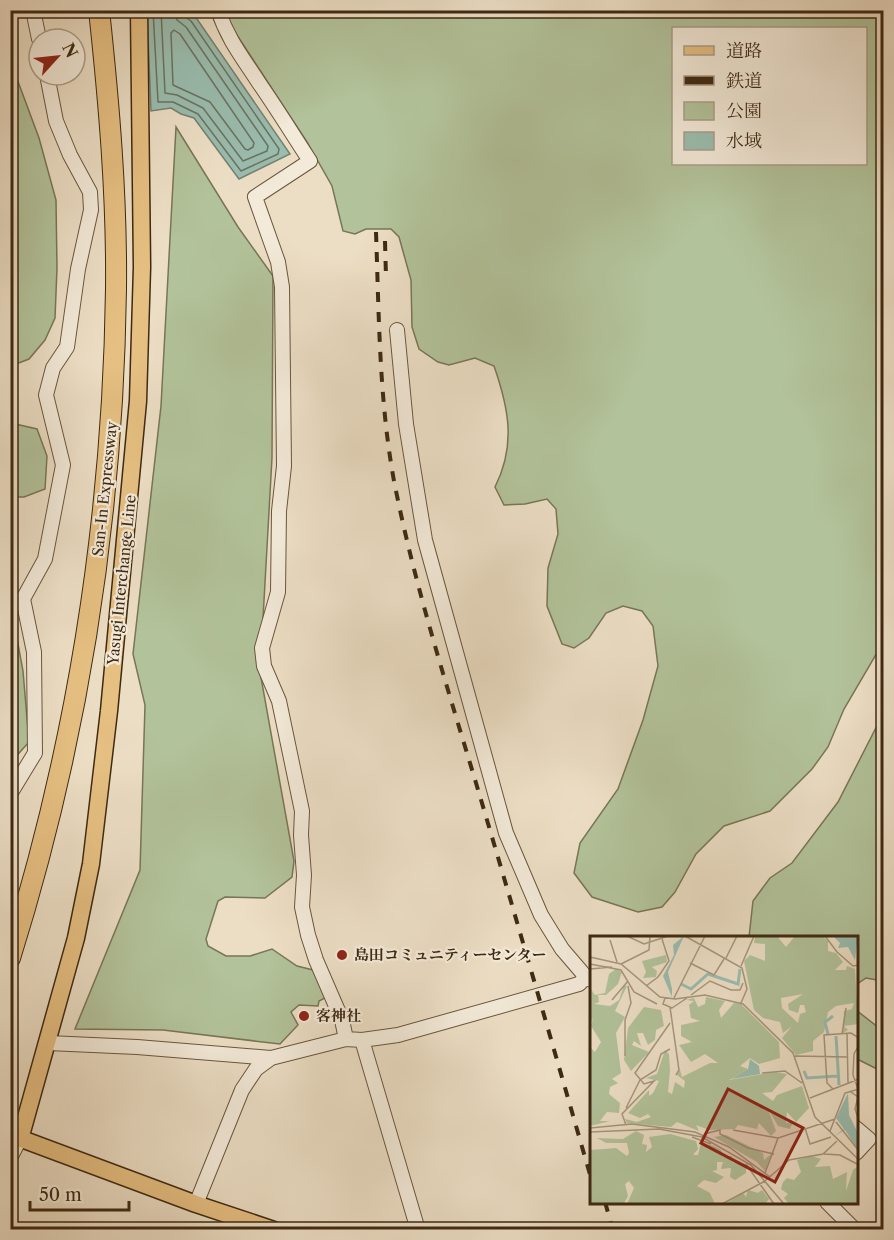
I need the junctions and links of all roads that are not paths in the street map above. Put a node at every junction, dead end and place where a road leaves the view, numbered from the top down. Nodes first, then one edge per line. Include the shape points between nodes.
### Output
1 (33, 10) edge
2 (99, 10) edge
3 (139, 10) edge
4 (218, 10) edge
5 (37, 27) edge
6 (49, 87) edge
7 (397, 330) dead end
8 (10, 794) edge
9 (10, 958) edge
10 (588, 979) edge
11 (346, 1039) junction
12 (362, 1040) junction
13 (48, 1043) junction
14 (271, 1058) junction
15 (858, 1129) edge
16 (15, 1136) edge
17 (858, 1151) edge
18 (10, 1158) edge
19 (196, 1204) junction
20 (828, 1204) edge
21 (274, 1230) edge
22 (418, 1230) edge
23 (855, 1230) edge

1 - 5 street
2 - 9 highway, San-In Expressway via 114,181 116,287 105,503 74,709 51,815
3 - 13 main road, Yasugi Interchange Line via 142,267 138,401 124,569 91,864
4 - 11 street via 239,55 310,161 255,197 278,262 282,287 285,439 278,592 262,648 264,666 279,700 302,811 304,917
6 - 8 street via 56,121 90,192 91,210 67,347 52,368 46,395 63,465 45,559 23,599 34,652 35,753
7 - 10 street via 406,424 424,540 506,834 541,915 562,949
10 - 12 street via 398,1035
11 - 12 street
11 - 14 street
12 - 22 street
13 - 14 street
13 - 16 main road, Yasugi Interchange Line
14 - 19 street via 256,1069 242,1089
15 - 17 street via 871,1136
16 - 18 street
16 - 19 main road
19 - 21 main road
20 - 23 street

